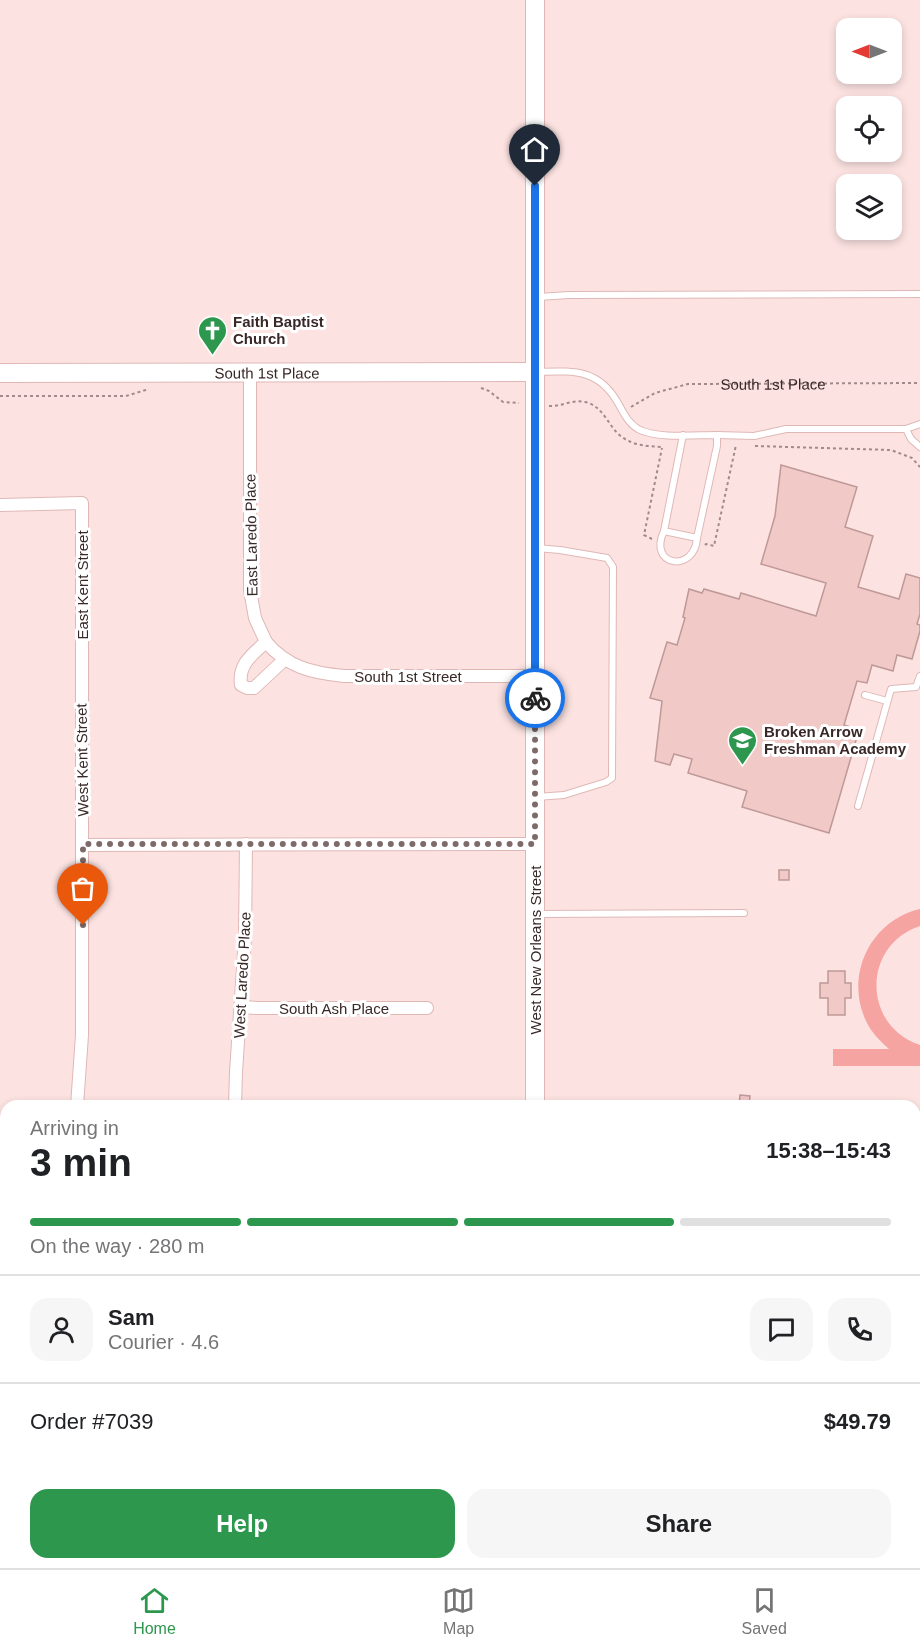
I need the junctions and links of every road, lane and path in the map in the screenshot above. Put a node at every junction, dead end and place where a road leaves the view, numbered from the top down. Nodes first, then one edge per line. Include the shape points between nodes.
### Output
1 (535, 0) edge
2 (920, 294) edge
3 (535, 297) junction
4 (250, 372) junction
5 (535, 372) junction
6 (0, 373) edge
7 (920, 383) edge
8 (153, 388) dead end
9 (0, 396) edge
10 (508, 403) dead end
11 (516, 403) dead end
12 (553, 407) dead end
13 (630, 407) dead end
14 (614, 418) dead end
15 (608, 421) junction
16 (920, 424) edge
17 (906, 429) junction
18 (683, 435) junction
19 (717, 435) junction
20 (911, 439) junction
21 (920, 439) edge
22 (681, 444) junction
23 (662, 447) junction
24 (920, 447) edge
25 (920, 467) edge
26 (0, 505) edge
27 (664, 531) junction
28 (698, 538) junction
29 (535, 548) junction
30 (652, 548) dead end
31 (704, 550) dead end
32 (266, 642) junction
33 (284, 660) junction
34 (81, 666) joint
35 (535, 676) junction
36 (920, 676) edge
37 (865, 695) dead end
38 (887, 701) junction
39 (535, 796) junction
40 (858, 806) dead end
41 (83, 844) junction
42 (246, 844) junction
43 (535, 844) junction
44 (744, 913) dead end
45 (535, 914) junction
46 (241, 1007) junction
47 (427, 1008) dead end
48 (77, 1100) edge
49 (236, 1100) edge
50 (535, 1100) edge

1 - 3 main road, West New Orleans Street
2 - 3 lane
3 - 5 main road, West New Orleans Street
4 - 5 main road, South 1st Place
4 - 6 main road, South 1st Place
4 - 32 street, East Laredo Place via 250,590 255,618
5 - 18 lane via 586,374 604,383 629,422 638,429
5 - 29 main road, West New Orleans Street
7 - 13 path, South 1st Place via 688,384 662,390
8 - 9 path via 126,396
10 - 11 path
12 - 15 path via 569,401 588,402
14 - 15 path
15 - 23 path via 615,432 629,441
16 - 17 lane
17 - 19 lane via 786,429 754,436
17 - 20 lane
18 - 19 lane
18 - 22 lane
19 - 28 lane
20 - 21 lane
20 - 24 lane
22 - 23 path via 663,442
22 - 27 lane
23 - 30 path via 644,535 652,538
25 - 31 path via 912,458 891,450 736,445 714,546 706,544
26 - 34 street, East Kent Street via 82,503
27 - 28 lane
27 - 28 lane via 660,549 676,562 692,555
29 - 35 main road, West New Orleans Street
29 - 39 lane via 608,558 613,567 612,778 564,795
32 - 33 street, South 1st Street
32 - 33 street via 241,666 241,685 254,688
33 - 35 street, South 1st Street via 307,671 344,676
34 - 41 street, West Kent Street
35 - 39 main road, West New Orleans Street
36 - 38 lane via 916,687 891,689
37 - 38 lane
38 - 40 lane
39 - 43 main road, West New Orleans Street
41 - 42 street
41 - 48 street, West Kent Street via 82,1035
42 - 43 street
42 - 46 street, West Laredo Place
43 - 45 main road, West New Orleans Street
44 - 45 lane
45 - 50 main road, West New Orleans Street
46 - 47 street, South Ash Place
46 - 49 street, West Laredo Place

